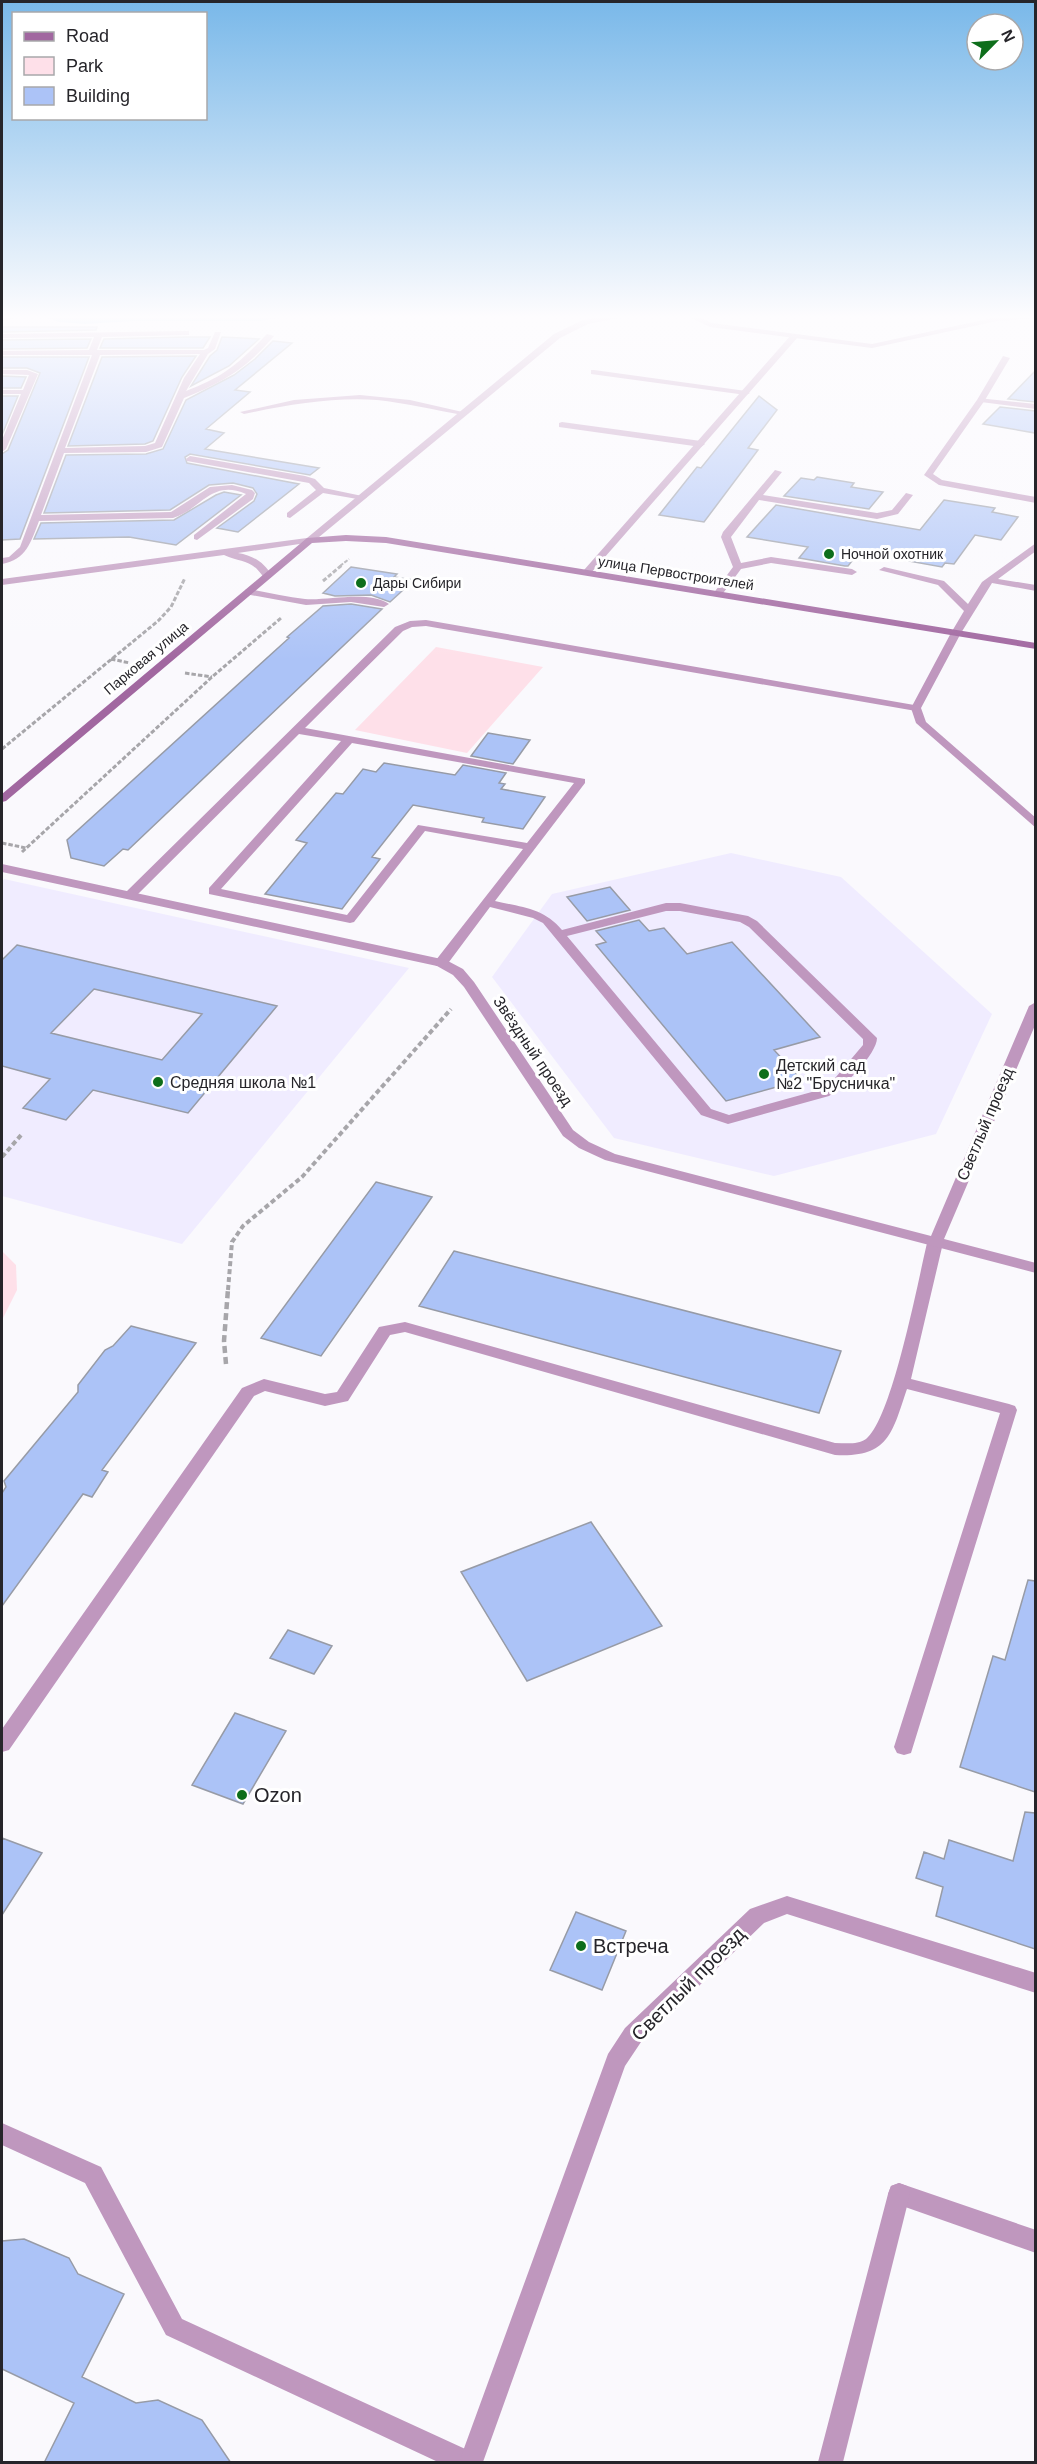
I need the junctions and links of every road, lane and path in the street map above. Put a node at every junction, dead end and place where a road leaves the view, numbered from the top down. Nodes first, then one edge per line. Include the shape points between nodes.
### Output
1 (68, 430) edge
2 (166, 430) edge
3 (443, 430) edge
4 (598, 430) edge
5 (713, 430) edge
6 (960, 430) edge
7 (5, 431) edge
8 (701, 444) junction
9 (2, 449) edge
10 (60, 451) junction
11 (190, 459) dead end
12 (778, 472) dead end
13 (321, 490) junction
14 (909, 495) dead end
15 (363, 497) junction
16 (757, 497) junction
17 (1035, 500) edge
18 (290, 514) dead end
19 (36, 518) junction
20 (197, 537) dead end
21 (310, 540) junction
22 (1035, 546) edge
23 (205, 552) junction
24 (357, 556) dead end
25 (2, 561) edge
26 (738, 567) junction
27 (884, 570) dead end
28 (586, 572) junction
29 (852, 572) dead end
30 (187, 574) dead end
31 (267, 576) junction
32 (990, 580) junction
33 (2, 582) edge
34 (1035, 588) edge
35 (248, 592) junction
36 (717, 594) junction
37 (301, 601) junction
38 (384, 604) dead end
39 (969, 610) junction
40 (956, 633) junction
41 (1035, 646) edge
42 (916, 708) junction
43 (297, 729) junction
44 (349, 739) junction
45 (2, 749) edge
46 (2, 799) edge
47 (1035, 825) edge
48 (2, 843) edge
49 (531, 847) junction
50 (2, 868) edge
51 (131, 894) junction
52 (487, 903) junction
53 (559, 934) junction
54 (441, 963) junction
55 (1035, 1006) edge
56 (451, 1009) dead end
57 (22, 1134) dead end
58 (2, 1157) edge
59 (935, 1243) junction
60 (1035, 1268) edge
61 (226, 1364) dead end
62 (902, 1382) junction
63 (2, 1744) edge
64 (904, 1747) dead end
65 (1035, 1983) edge
66 (2, 2134) edge
67 (1035, 2242) edge
68 (465, 2463) edge
69 (471, 2463) edge
70 (830, 2463) edge

1 - 10 street
2 - 10 street via 154,447
3 - 15 street
4 - 8 street
5 - 8 street
6 - 17 street via 928,475 939,482
7 - 9 street
8 - 28 street
10 - 19 street
11 - 13 street via 305,479
12 - 16 street
13 - 15 street
13 - 18 street
14 - 16 street via 895,512 877,516
15 - 21 street
16 - 26 street via 726,537
19 - 20 street via 173,515 213,487 251,493
19 - 25 street via 21,554
21 - 23 street
21 - 28 street, улица Первостроителей via 386,540
21 - 31 street, Парковая улица
22 - 32 street
23 - 31 street via 244,556 256,561
23 - 33 street
24 - 37 path
26 - 29 street via 771,560
26 - 36 street
27 - 39 street via 941,583
28 - 36 street, улица Первостроителей
30 - 45 path via 171,607 158,621
31 - 35 street, Парковая улица
32 - 34 street
32 - 39 street
35 - 37 street
35 - 46 street, Парковая улица
36 - 40 street, улица Первостроителей
37 - 38 street via 351,599
37 - 48 path via 26,848
39 - 40 street
40 - 41 street, улица Первостроителей
40 - 42 street
42 - 43 street via 426,623 399,629
42 - 47 street via 927,730
43 - 44 street
43 - 51 street
44 - 49 street via 580,781
44 - 49 street via 213,891 350,919 422,827
49 - 52 street
50 - 51 street, Звёздный проезд
51 - 54 street, Звёздный проезд
52 - 53 street via 537,915
52 - 54 street
53 - 53 street via 706,1112 717,1117 728,1120 825,1093 835,1087 870,1046 870,1038 744,919 666,907
54 - 59 street, Звёздный проезд via 458,972 469,985 568,1133 584,1145 610,1157
55 - 59 street, Светлый проезд
56 - 61 path via 302,1177 243,1226 232,1242 224,1341
57 - 58 path
59 - 60 street, Звёздный проезд
59 - 62 street, Светлый проезд
62 - 63 street, Светлый проезд via 884,1431 871,1444 856,1450 835,1449 405,1327 385,1331 342,1397 325,1400 264,1385 248,1392
62 - 64 street via 1009,1410
65 - 69 street, Светлый проезд via 787,1905 757,1916 633,2035 616,2061
66 - 68 street via 93,2175 174,2327
67 - 70 street via 899,2194

